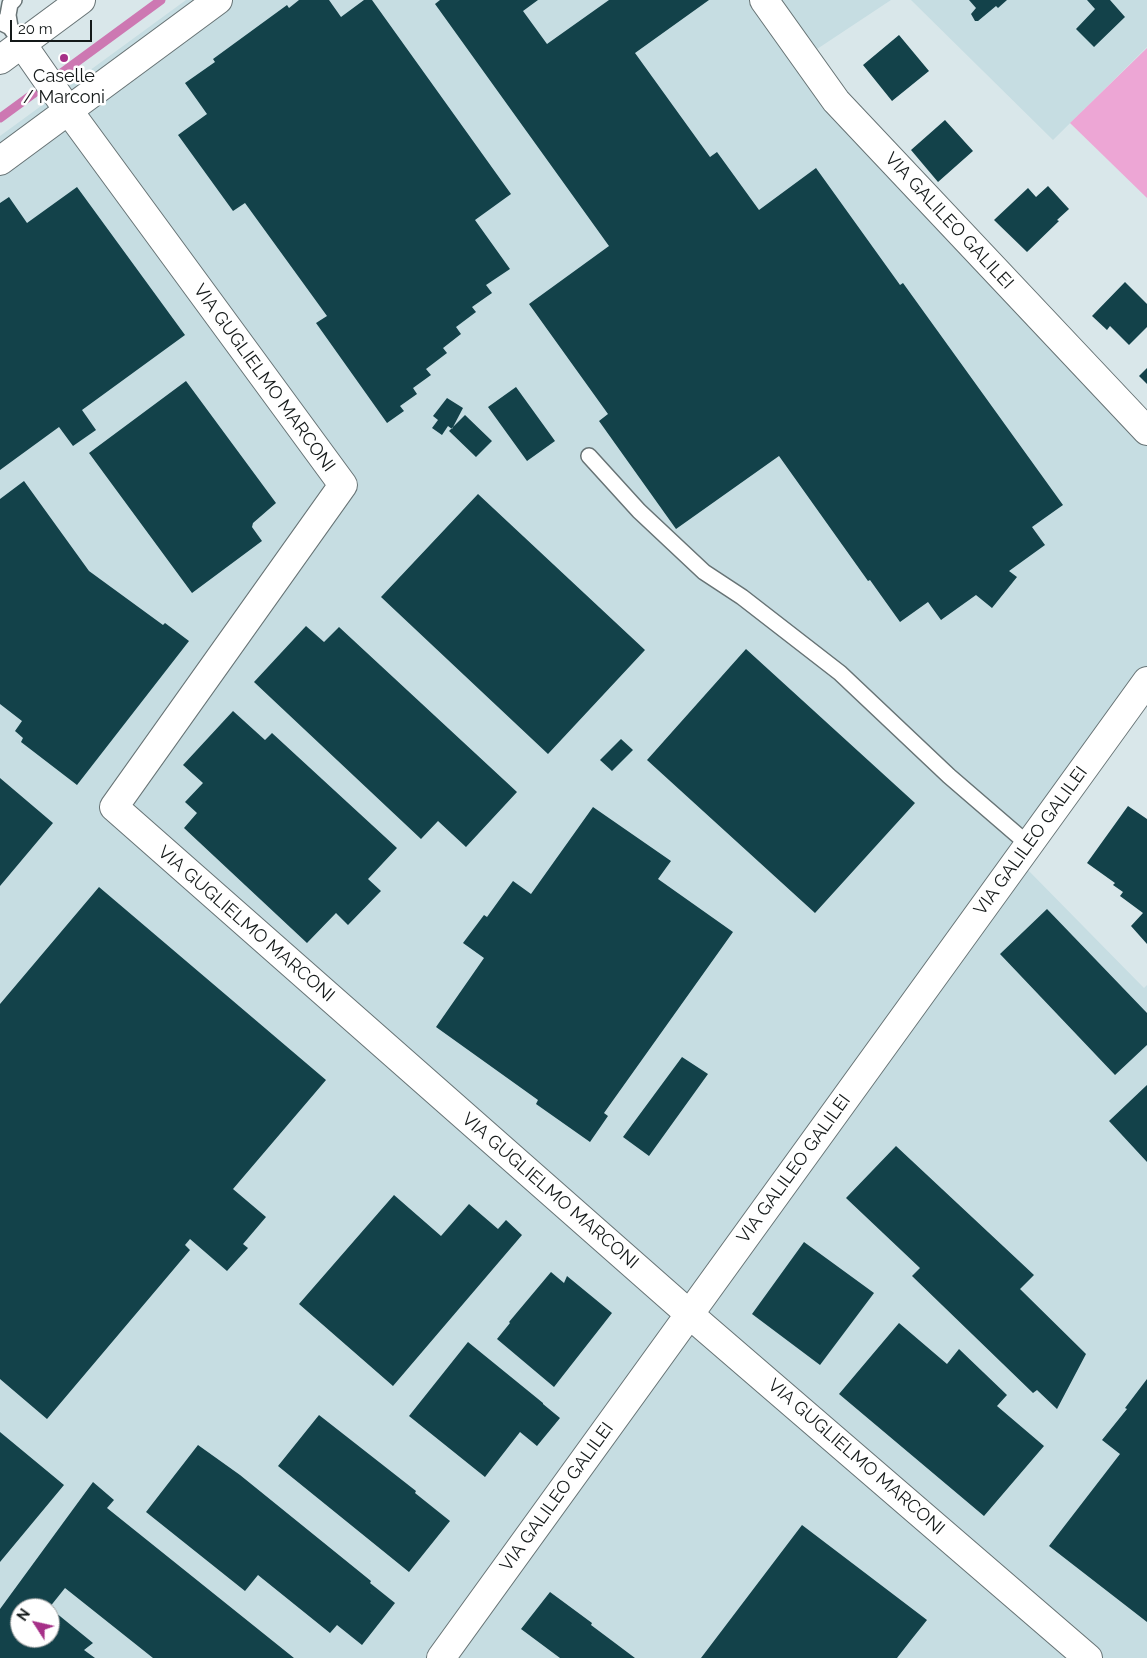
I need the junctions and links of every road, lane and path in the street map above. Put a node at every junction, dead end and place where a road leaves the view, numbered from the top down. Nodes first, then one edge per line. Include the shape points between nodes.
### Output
1 (14, 0) edge
2 (82, 0) edge
3 (218, 0) edge
4 (764, 0) edge
5 (16, 38) edge
6 (0, 60) edge
7 (68, 110) junction
8 (0, 161) edge
9 (1147, 431) edge
10 (589, 456) dead end
11 (1147, 681) edge
12 (1029, 845) junction
13 (689, 1313) junction
14 (441, 1658) edge
15 (1088, 1658) edge

1 - 5 lane via 8,15
2 - 5 street
3 - 7 street
4 - 9 street, VIA GALILEO GALILEI via 836,101
5 - 6 street
5 - 7 street, VIA GUGLIELMO MARCONI
7 - 8 street
7 - 13 street, VIA GUGLIELMO MARCONI via 343,485 114,807
10 - 12 lane via 639,511 704,572 742,597 840,673 949,776
11 - 12 street, VIA GALILEO GALILEI
12 - 13 street, VIA GALILEO GALILEI
13 - 14 street, VIA GALILEO GALILEI
13 - 15 street, VIA GUGLIELMO MARCONI

